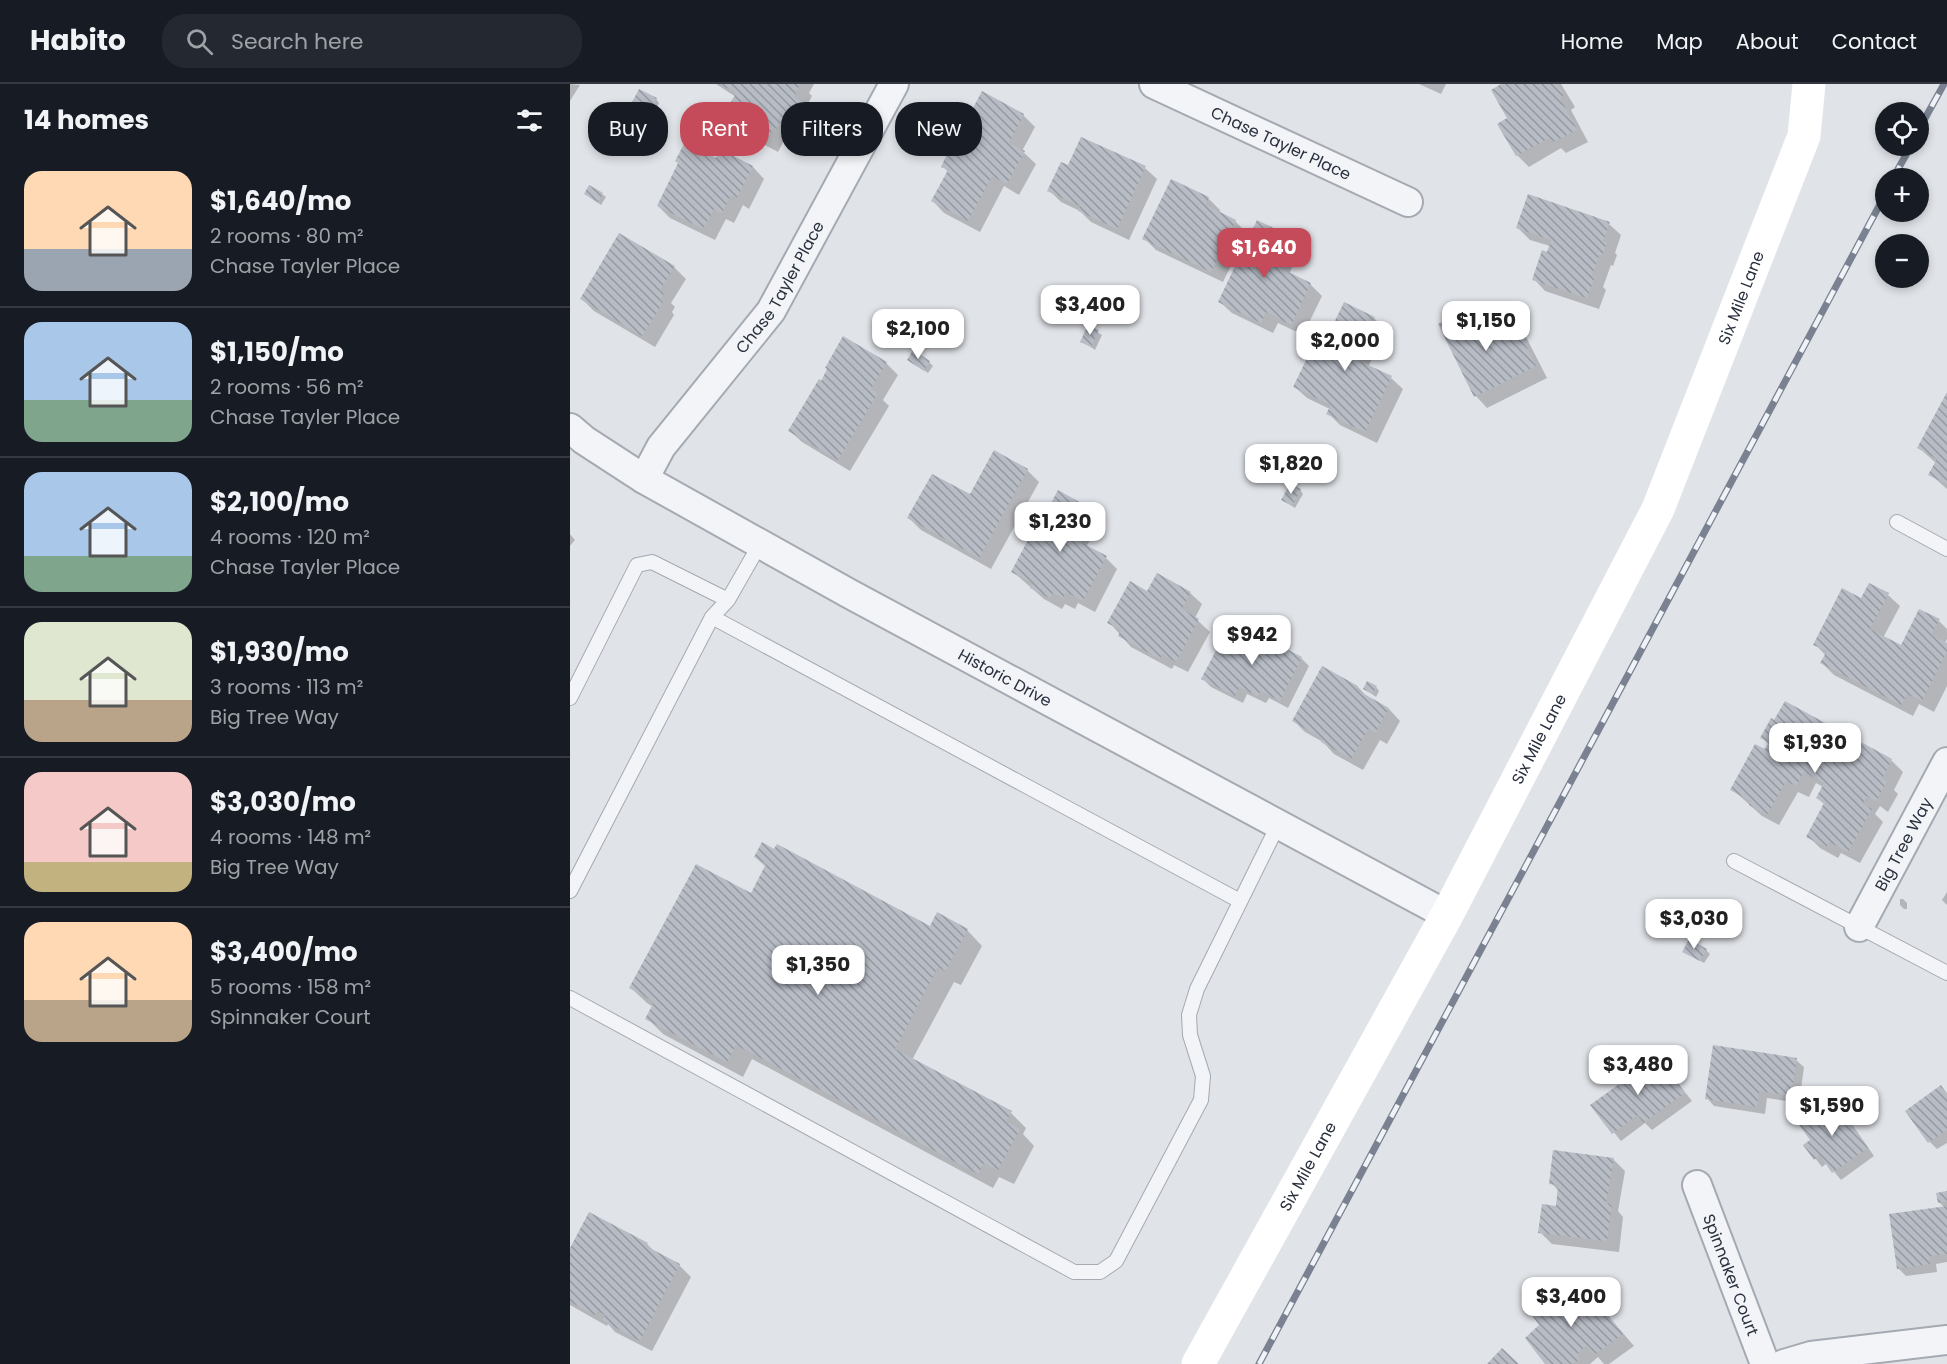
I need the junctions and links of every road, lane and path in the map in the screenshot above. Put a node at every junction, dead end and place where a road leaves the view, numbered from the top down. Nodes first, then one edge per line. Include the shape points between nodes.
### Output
1 (894, 84) edge
2 (1154, 84) edge
3 (1809, 84) edge
4 (1408, 202) dead end
5 (570, 428) edge
6 (644, 479) junction
7 (1897, 522) dead end
8 (760, 544) junction
9 (1947, 549) edge
10 (728, 600) junction
11 (712, 618) junction
12 (570, 698) edge
13 (1947, 762) edge
14 (1278, 825) junction
15 (1734, 861) dead end
16 (570, 891) edge
17 (1240, 901) junction
18 (1447, 915) junction
19 (1859, 927) junction
20 (1947, 973) edge
21 (570, 999) edge
22 (1697, 1185) dead end
23 (1947, 1340) edge
24 (1198, 1364) edge
25 (1765, 1364) edge
26 (1784, 1364) edge

1 - 6 street, Chase Tayler Place via 771,311 661,447
2 - 4 street, Chase Tayler Place
3 - 18 street, Six Mile Lane via 1804,136 1659,509
5 - 6 street, Historic Drive
6 - 8 street, Historic Drive
7 - 9 lane
8 - 10 lane
8 - 14 street, Historic Drive
10 - 11 lane
10 - 12 lane via 652,562 637,565
11 - 16 lane
11 - 17 lane
13 - 19 street, Big Tree Way
14 - 17 lane
14 - 18 street, Historic Drive
15 - 19 lane
17 - 21 lane via 1197,989 1189,1015 1190,1035 1203,1076 1202,1100 1116,1261 1100,1272 1074,1272
18 - 24 street, Six Mile Lane
19 - 20 lane
22 - 25 street, Spinnaker Court
23 - 26 street via 1811,1356

